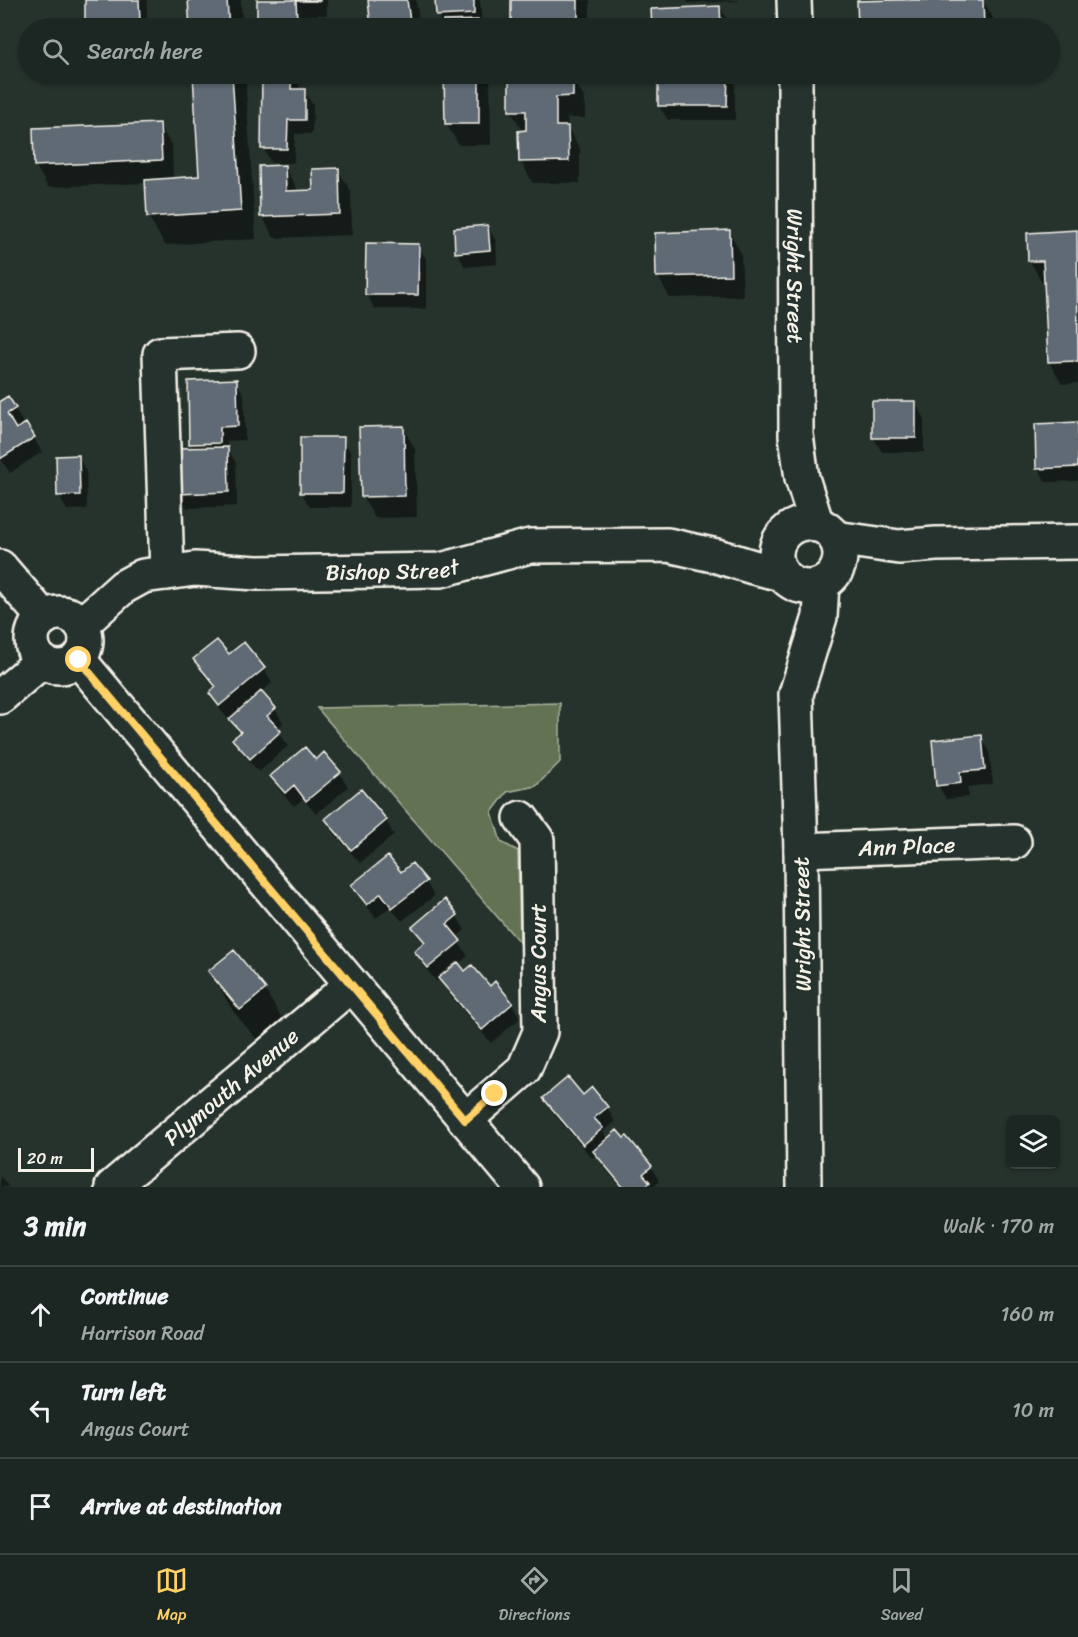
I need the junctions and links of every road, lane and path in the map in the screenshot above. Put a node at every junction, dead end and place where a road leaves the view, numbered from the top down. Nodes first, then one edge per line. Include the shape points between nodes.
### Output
1 (795, 84) edge
2 (238, 351) dead end
3 (1078, 542) edge
4 (808, 556) junction
5 (0, 567) edge
6 (166, 573) junction
7 (44, 618) junction
8 (81, 624) junction
9 (79, 660) junction
10 (42, 661) junction
11 (0, 697) edge
12 (521, 818) dead end
13 (1014, 842) dead end
14 (801, 850) junction
15 (351, 985) junction
16 (465, 1120) junction
17 (112, 1187) edge
18 (522, 1187) edge
19 (804, 1187) edge

1 - 4 street, Wright Street via 796,435
2 - 6 street via 160,354
3 - 4 street via 936,543
4 - 6 street, Bishop Street via 753,567 668,545 530,546 441,570 257,573 195,569
4 - 14 street, Wright Street via 820,616 796,694
5 - 7 street
6 - 8 street, Bishop Street via 143,576 123,587
7 - 8 street via 64,613
7 - 10 street via 32,639 34,651
8 - 9 street via 87,642
9 - 10 street via 60,667
9 - 15 street
10 - 11 street
12 - 16 street, Angus Court via 537,840 540,1032 524,1069
13 - 14 street, Ann Place
14 - 19 street, Wright Street
15 - 16 street
15 - 17 street, Plymouth Avenue
16 - 18 street

